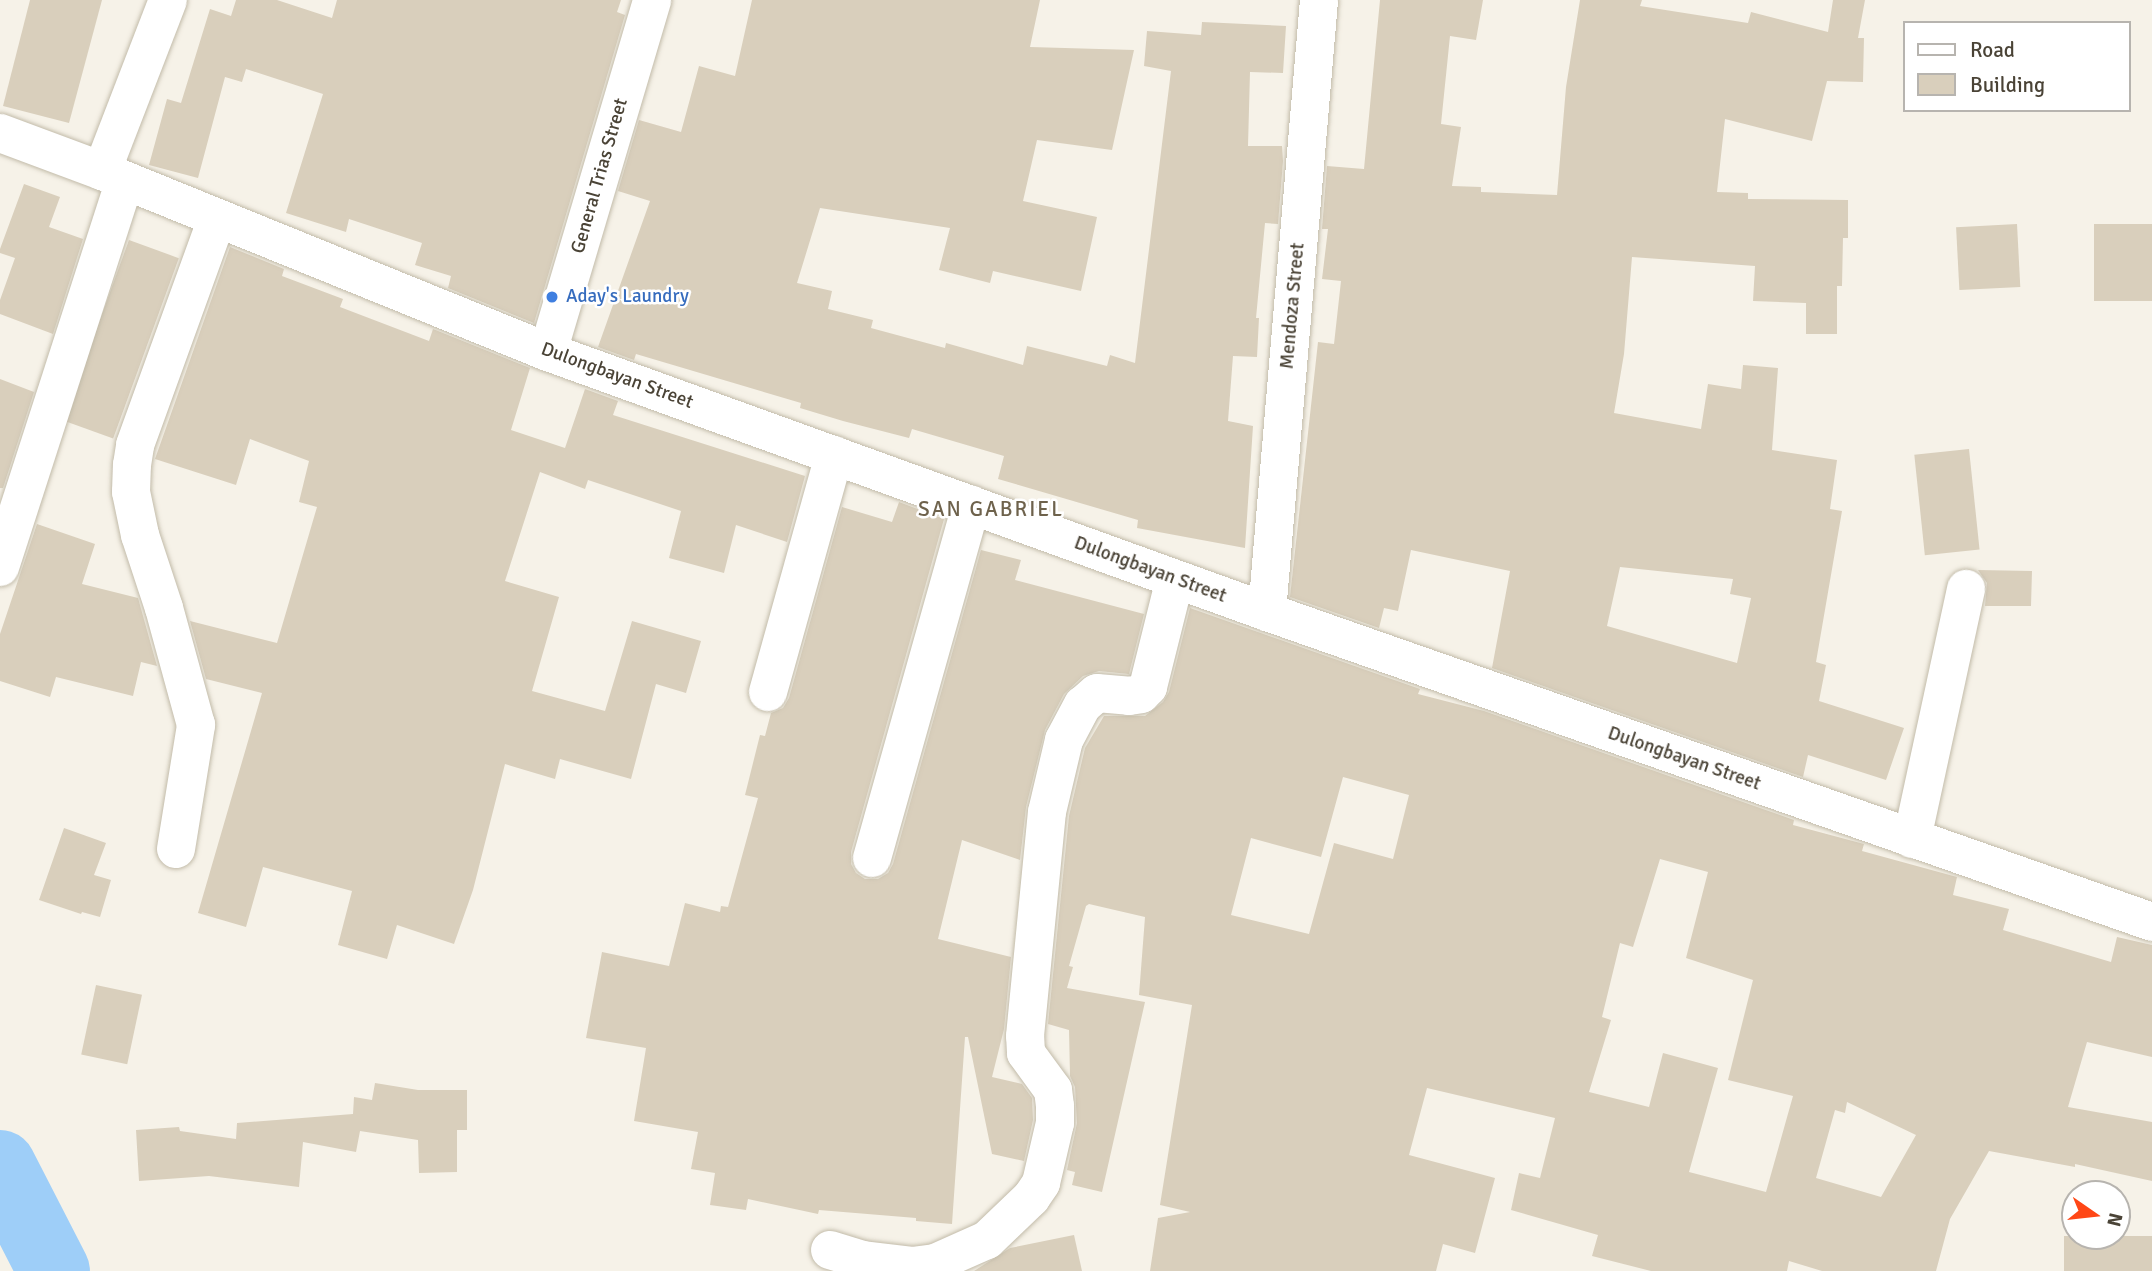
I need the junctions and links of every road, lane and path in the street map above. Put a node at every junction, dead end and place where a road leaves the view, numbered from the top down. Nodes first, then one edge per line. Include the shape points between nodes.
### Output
1 (168, 0) edge
2 (652, 0) edge
3 (1319, 0) edge
4 (0, 133) edge
5 (114, 176) junction
6 (217, 218) junction
7 (548, 352) junction
8 (834, 455) junction
9 (971, 505) junction
10 (0, 567) edge
11 (1175, 579) junction
12 (1966, 589) dead end
13 (1267, 612) junction
14 (768, 692) dead end
15 (1912, 839) junction
16 (176, 849) dead end
17 (872, 858) dead end
18 (2152, 922) edge
19 (830, 1250) dead end

1 - 5 street
2 - 7 street, General Trias Street
3 - 13 street, Mendoza Street
4 - 5 street, Dulongbayan Street
5 - 6 street, Dulongbayan Street
5 - 10 street
6 - 7 street, Dulongbayan Street
6 - 16 street via 135,445 132,465 131,492 140,535 196,725
7 - 8 street, Dulongbayan Street
8 - 9 street, Dulongbayan Street
8 - 14 street
9 - 11 street, Dulongbayan Street
9 - 17 street
11 - 13 street, Dulongbayan Street
11 - 19 street via 1147,687 1141,694 1129,696 1097,693 1083,705 1064,740 1047,812 1025,1036 1026,1054 1052,1090 1055,1106 1041,1183 987,1240 935,1263 912,1266 863,1260
12 - 15 street
13 - 15 street, Dulongbayan Street
15 - 18 street, Dulongbayan Street

